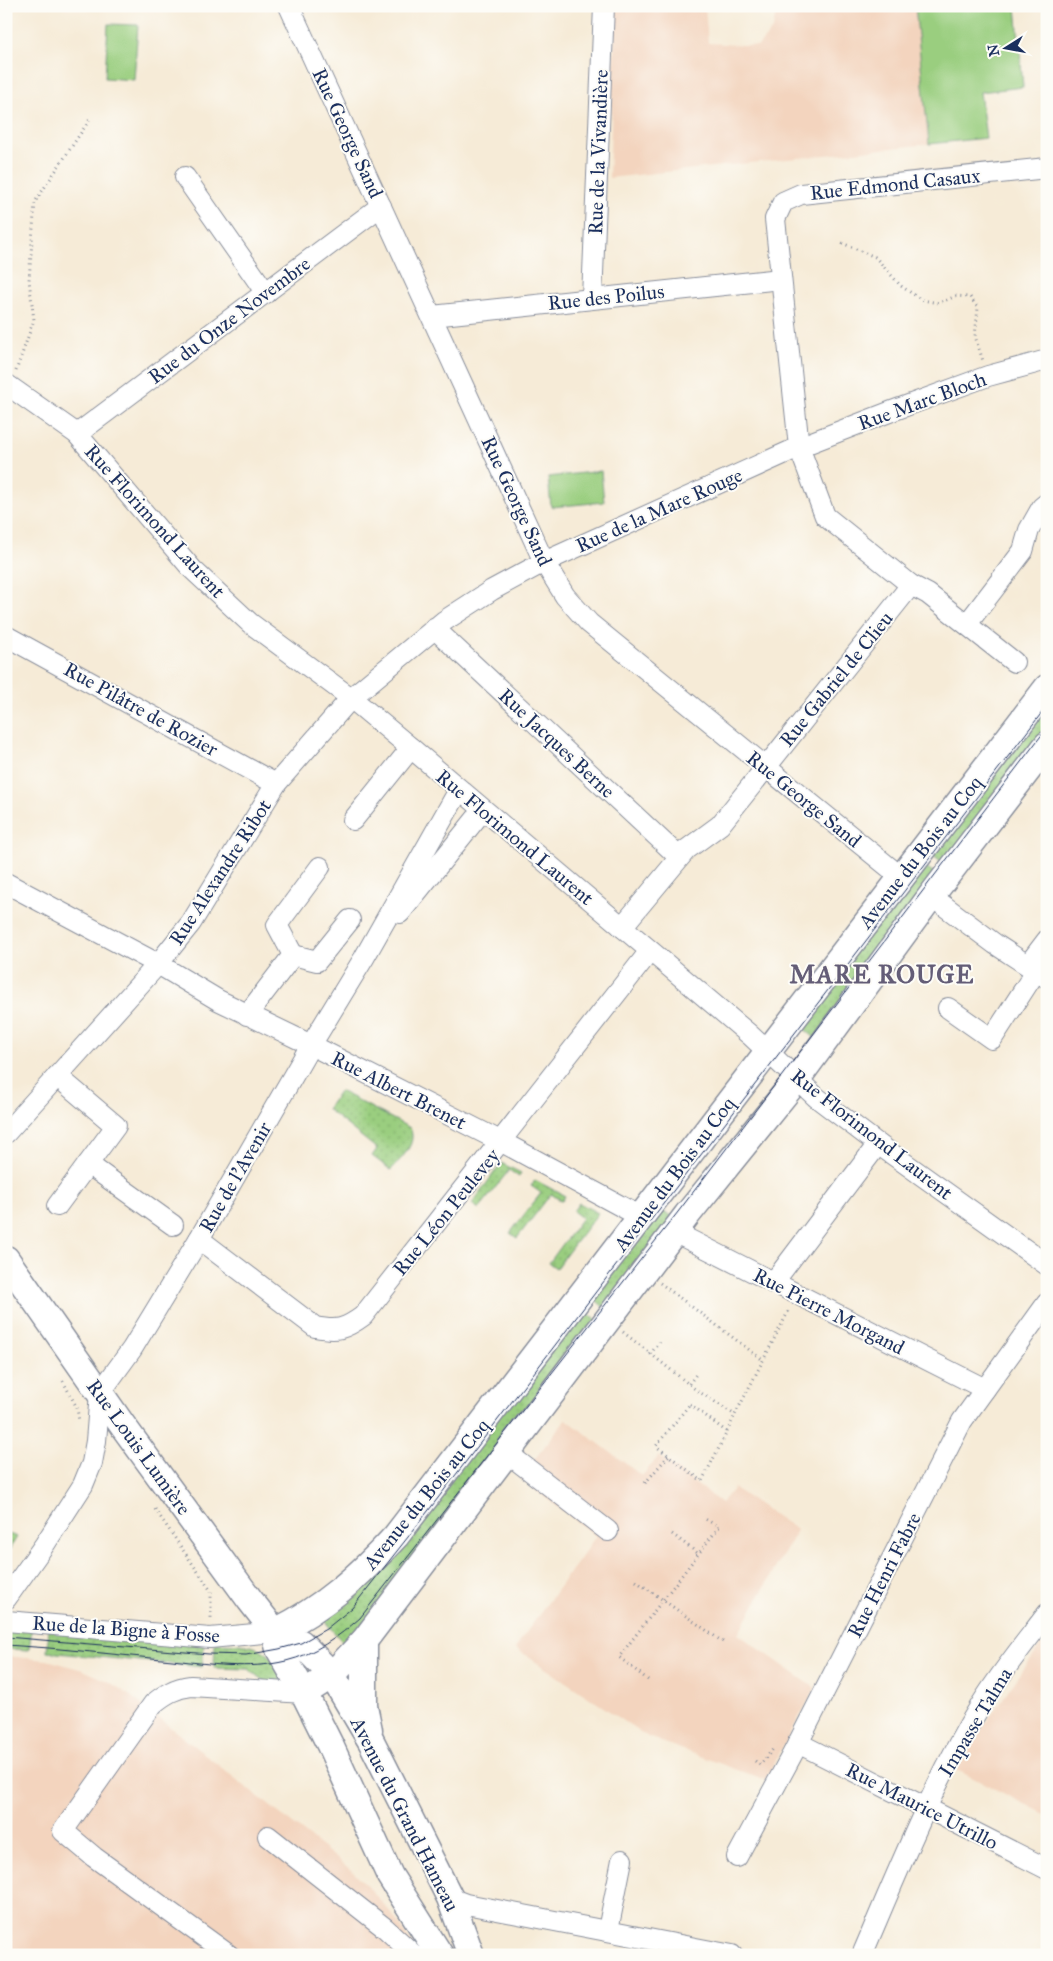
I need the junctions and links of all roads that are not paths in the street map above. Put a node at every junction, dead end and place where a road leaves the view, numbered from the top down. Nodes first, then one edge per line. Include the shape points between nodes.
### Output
1 (289, 6) edge
2 (604, 6) edge
3 (1047, 168) edge
4 (185, 177) dead end
5 (381, 206) junction
6 (781, 280) junction
7 (266, 293) junction
8 (592, 298) junction
9 (432, 316) junction
10 (1047, 360) edge
11 (8, 385) edge
12 (77, 434) junction
13 (799, 447) junction
14 (1047, 503) edge
15 (544, 562) junction
16 (911, 585) junction
17 (967, 624) junction
18 (434, 628) junction
19 (6, 636) edge
20 (1014, 662) dead end
21 (1047, 688) edge
22 (351, 698) junction
23 (1047, 744) edge
24 (411, 748) junction
25 (765, 768) junction
26 (276, 784) junction
27 (458, 790) junction
28 (483, 810) junction
29 (353, 820) dead end
30 (680, 857) junction
31 (320, 867) dead end
32 (901, 877) junction
33 (6, 883) edge
34 (931, 896) junction
35 (350, 920) dead end
36 (622, 927) junction
37 (1047, 940) edge
38 (650, 951) junction
39 (293, 955) junction
40 (364, 958) junction
41 (158, 964) junction
42 (1037, 971) edge
43 (948, 1008) dead end
44 (247, 1015) junction
45 (311, 1045) junction
46 (767, 1051) junction
47 (57, 1076) junction
48 (797, 1079) junction
49 (6, 1133) edge
50 (502, 1142) junction
51 (878, 1144) junction
52 (88, 1164) junction
53 (57, 1206) dead end
54 (640, 1217) junction
55 (173, 1224) dead end
56 (674, 1232) junction
57 (199, 1239) junction
58 (6, 1259) edge
59 (1047, 1265) edge
60 (773, 1283) junction
61 (1047, 1303) edge
62 (985, 1389) junction
63 (100, 1394) junction
64 (507, 1453) junction
65 (608, 1531) dead end
66 (6, 1599) edge
67 (1047, 1614) edge
68 (6, 1622) edge
69 (275, 1632) junction
70 (364, 1641) junction
71 (332, 1676) junction
72 (304, 1693) junction
73 (370, 1741) junction
74 (798, 1743) junction
75 (925, 1808) junction
76 (268, 1836) dead end
77 (737, 1858) dead end
78 (622, 1860) dead end
79 (1047, 1869) edge
80 (450, 1898) junction
81 (608, 1930) junction
82 (229, 1955) edge
83 (414, 1955) edge
84 (440, 1955) edge
85 (471, 1955) edge
86 (732, 1955) edge
87 (862, 1955) edge

1 - 5 street, Rue George Sand
2 - 8 street, Rue de la Vivandière
3 - 6 street, Rue Edmond Casaux via 801,194 783,202 775,219
4 - 7 street
5 - 7 street, Rue du Onze Novembre
5 - 9 street, Rue George Sand
6 - 8 street, Rue des Poilus
6 - 13 street, Rue Edmond Casaux
7 - 12 street, Rue du Onze Novembre
8 - 9 street, Rue des Poilus
9 - 15 street, Rue George Sand
10 - 13 street, Rue Marc Bloch via 988,376
11 - 12 street, Rue Florimond Laurent
12 - 22 street, Rue Florimond Laurent via 192,569 250,623
13 - 15 street, Rue de la Mare Rouge
13 - 16 street via 825,516
14 - 17 street via 1030,530 1023,551
15 - 18 street, Rue de la Mare Rouge via 492,590
15 - 25 street, Rue George Sand via 564,596 589,623
16 - 17 street
16 - 25 street, Rue Gabriel de Clieu
17 - 20 street
18 - 22 street, Rue de la Mare Rouge
18 - 30 street, Rue Jacques Berne
19 - 26 street, Rue Pilâtre de Rozier
21 - 32 main road, Avenue du Bois au Coq
22 - 24 street, Rue Florimond Laurent
22 - 26 street, Rue Alexandre Ribot
23 - 34 main road, Avenue du Bois au Coq
24 - 27 street, Rue Florimond Laurent
24 - 29 street
25 - 30 street, Rue Gabriel de Clieu via 720,825
25 - 32 street, Rue George Sand
26 - 41 street, Rue Alexandre Ribot via 191,923
27 - 28 street, Rue Florimond Laurent
27 - 40 street, Rue de l'Avenir
28 - 36 street, Rue Florimond Laurent
28 - 40 street, Rue de l'Avenir
30 - 36 street, Rue Gabriel de Clieu
31 - 39 street via 277,925
32 - 46 main road, Avenue du Bois au Coq
33 - 41 street, Rue Albert Brenet
34 - 42 street
34 - 48 main road, Avenue du Bois au Coq
35 - 39 street via 317,961
36 - 38 street, Rue Florimond Laurent
37 - 42 street
38 - 46 street, Rue Florimond Laurent
38 - 50 street, Rue Léon Peulevey
39 - 44 street
40 - 45 street, Rue de l'Avenir
41 - 44 street, Rue Albert Brenet
41 - 47 street, Rue Alexandre Ribot
42 - 43 street via 992,1038
44 - 45 street, Rue Albert Brenet
45 - 50 street, Rue Albert Brenet
45 - 57 street, Rue de l'Avenir
46 - 48 street, Rue Florimond Laurent
46 - 54 main road, Avenue du Bois au Coq
47 - 49 street, Rue Alexandre Ribot
47 - 52 street via 116,1126
48 - 51 street, Rue Florimond Laurent
48 - 56 main road, Avenue du Bois au Coq
50 - 54 street, Rue Albert Brenet
50 - 57 street, Rue Léon Peulevey via 363,1316 343,1328 315,1327
51 - 59 street, Rue Florimond Laurent
51 - 60 street
52 - 53 street
52 - 55 street
54 - 69 main road, Avenue du Bois au Coq via 396,1536 364,1571 326,1602
56 - 60 street, Rue Pierre Morgand
56 - 64 main road, Avenue du Bois au Coq
57 - 63 street, Rue de l'Avenir via 132,1349
58 - 63 main road, Rue Louis Lumière
60 - 62 street, Rue Pierre Morgand
61 - 62 street, Rue Henri Fabre
62 - 74 street, Rue Henri Fabre via 962,1421
63 - 66 street via 97,1437 83,1485
63 - 69 main road, Rue Louis Lumière
64 - 65 street
64 - 70 main road, Avenue du Bois au Coq
67 - 75 street, Impasse Talma via 982,1702
68 - 69 street, Rue de la Bigne à Fosse via 210,1638
69 - 71 main road, Avenue du Grand Hameau via 301,1643
69 - 72 main road, Avenue du Grand Hameau via 279,1649
70 - 71 main road, Avenue du Bois au Coq
70 - 73 main road via 364,1706
71 - 72 main road
71 - 73 main road, Avenue du Grand Hameau
72 - 82 street via 191,1686 166,1694 153,1704 63,1832
72 - 84 main road, Avenue du Grand Hameau via 390,1876
73 - 80 main road, Avenue du Grand Hameau
74 - 75 street, Rue Maurice Utrillo
74 - 77 street, Rue Henri Fabre
75 - 79 street, Rue Maurice Utrillo
75 - 87 street, Impasse Talma
76 - 83 street via 385,1928
78 - 81 street
80 - 81 street via 466,1904
80 - 85 main road, Avenue du Grand Hameau
81 - 86 street

